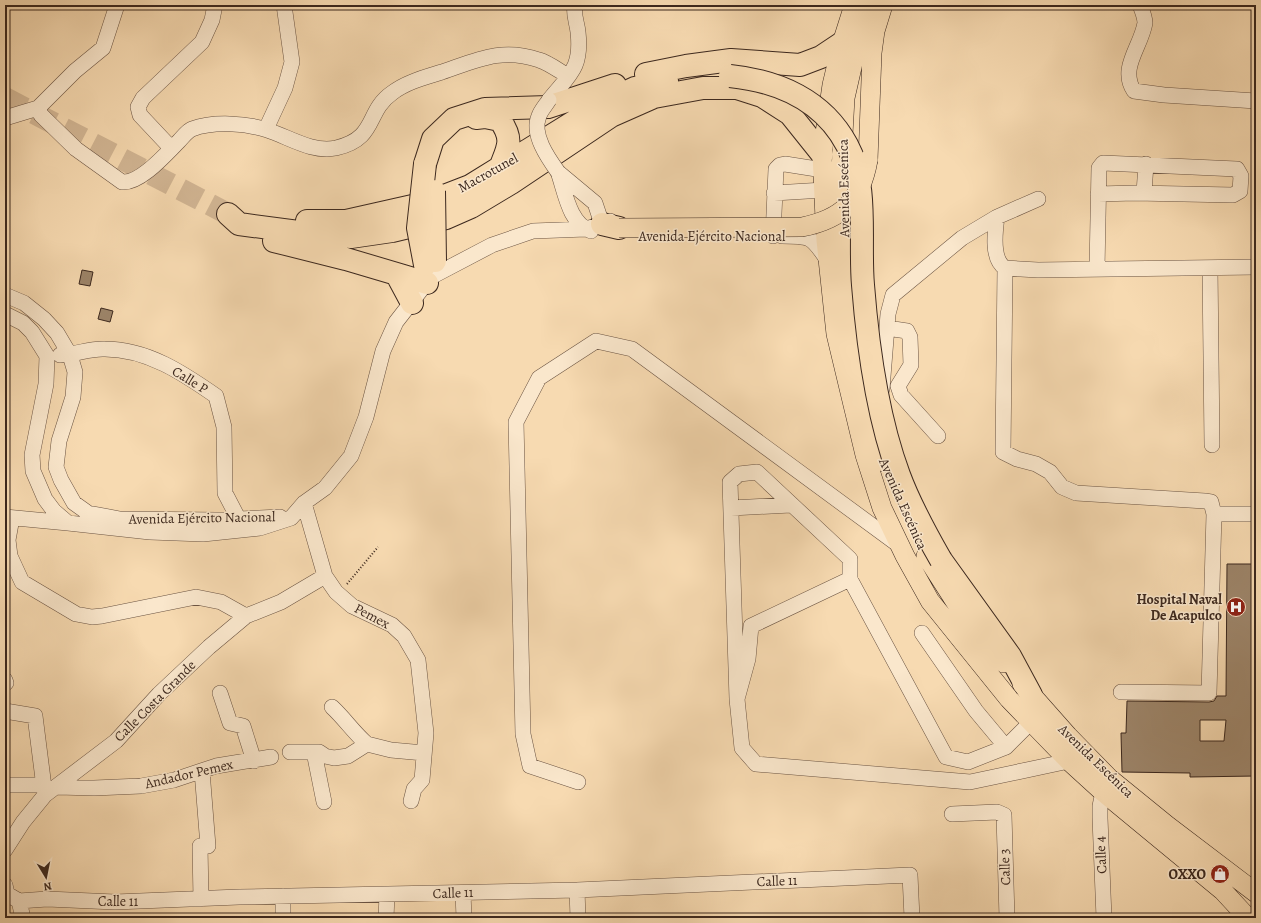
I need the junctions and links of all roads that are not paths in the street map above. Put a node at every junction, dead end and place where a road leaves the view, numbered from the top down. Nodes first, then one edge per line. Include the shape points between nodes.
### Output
1 (117, 5) edge
2 (215, 5) edge
3 (284, 5) edge
4 (575, 5) edge
5 (854, 5) edge
6 (868, 5) edge
7 (883, 5) edge
8 (1140, 5) edge
9 (842, 43) junction
10 (568, 76) junction
11 (641, 81) junction
12 (601, 96) junction
13 (1256, 101) edge
14 (38, 108) junction
15 (5, 118) edge
16 (266, 129) junction
17 (171, 148) junction
18 (822, 162) junction
19 (429, 163) junction
20 (1146, 164) junction
21 (500, 168) junction
22 (558, 172) junction
23 (774, 193) junction
24 (1144, 193) junction
25 (1098, 194) junction
26 (825, 198) junction
27 (1038, 199) dead end
28 (997, 217) junction
29 (233, 218) junction
30 (602, 227) junction
31 (773, 229) junction
32 (828, 261) junction
33 (1256, 267) edge
34 (1005, 268) junction
35 (1210, 268) junction
36 (1096, 269) junction
37 (431, 272) junction
38 (397, 275) junction
39 (5, 295) edge
40 (412, 303) junction
41 (5, 314) edge
42 (887, 328) junction
43 (70, 355) junction
44 (47, 356) junction
45 (938, 436) dead end
46 (1212, 445) dead end
47 (882, 456) junction
48 (304, 503) junction
49 (791, 505) junction
50 (731, 508) junction
51 (1214, 514) junction
52 (1256, 514) edge
53 (8, 517) edge
54 (238, 518) junction
55 (291, 518) junction
56 (68, 523) junction
57 (226, 532) junction
58 (900, 546) junction
59 (325, 576) junction
60 (850, 579) junction
61 (246, 616) junction
62 (922, 633) dead end
63 (1121, 692) dead end
64 (220, 693) dead end
65 (1031, 695) junction
66 (737, 699) junction
67 (332, 707) dead end
68 (5, 711) edge
69 (1031, 722) junction
70 (367, 744) junction
71 (1006, 747) junction
72 (290, 752) dead end
73 (314, 752) junction
74 (424, 753) junction
75 (271, 757) dead end
76 (254, 761) junction
77 (1069, 761) junction
78 (202, 771) junction
79 (578, 782) dead end
80 (5, 785) edge
81 (49, 789) junction
82 (1103, 792) junction
83 (411, 801) dead end
84 (324, 802) dead end
85 (952, 814) dead end
86 (6, 847) edge
87 (5, 885) edge
88 (577, 890) junction
89 (463, 893) junction
90 (1256, 893) edge
91 (386, 895) junction
92 (283, 896) junction
93 (201, 899) junction
94 (19, 901) junction
95 (23, 918) edge
96 (283, 918) edge
97 (386, 918) edge
98 (464, 918) edge
99 (578, 918) edge
100 (912, 918) edge
101 (1007, 918) edge
102 (1104, 918) edge
103 (1248, 918) edge

1 - 14 street via 103,48 75,71
2 - 17 street via 212,20 202,42 143,98 138,108 140,115
3 - 16 street via 292,62 285,88
4 - 10 street via 573,14 580,48 577,64
5 - 9 main road
6 - 47 main road, Avenida Escénica via 845,98 841,170 846,259 858,360 868,413
7 - 30 main road, bridge via 875,31 865,173 859,190 843,209 819,224 802,227
8 - 13 street via 1145,22 1140,42 1130,63 1128,82 1134,91
9 - 11 highway via 821,57 800,65 731,60 686,66
9 - 18 main road via 832,85
10 - 16 street via 540,60 513,54 489,55 415,81 392,93 378,108 370,127 358,140 335,148 311,147
10 - 22 street, bridge via 538,117 541,146
11 - 12 highway, Macrotunel
11 - 65 highway, Macrotunel, bridge via 691,76 730,76 766,82 801,97 829,121 848,146 859,179 867,328 890,450 899,476 941,560 1010,656
12 - 19 highway via 548,107 485,109 454,119 433,139
12 - 21 highway, Macrotunel
14 - 15 street
14 - 17 street via 41,115 76,149 122,182 129,183 140,177
16 - 17 street via 221,123 191,129
18 - 23 street via 780,165 776,169
18 - 26 main road
18 - 29 highway via 790,114 762,96 737,88 703,88 654,97 611,116 511,183 471,207 446,218 392,231 350,237 306,234
19 - 21 highway via 446,136 463,120 484,117 500,120 507,130 508,147
19 - 37 highway, bridge via 418,228
20 - 24 street
20 - 24 street via 1237,169 1242,176 1240,191 1233,195
20 - 25 street via 1102,163 1098,168
21 - 29 highway, Macrotunel via 470,186 426,203 346,220 301,220 244,215
22 - 30 street via 595,203
22 - 30 street via 579,225
23 - 26 street
23 - 31 street
24 - 25 street
25 - 36 street
26 - 31 street, Avenida Ejército Nacional via 808,220
26 - 32 main road
27 - 28 street
28 - 34 street via 994,242 998,258
28 - 42 street via 951,246 893,295
29 - 38 highway via 273,240
30 - 31 street, Avenida Ejército Nacional via 617,219
30 - 37 street, Avenida Ejército Nacional via 533,231 492,245
31 - 32 street, Avenida Ejército Nacional via 815,240
32 - 58 main road via 836,334 865,455 882,508
33 - 35 street
34 - 36 street
34 - 51 street via 1003,452 1036,464 1050,472 1062,487 1076,493 1205,501 1210,502
35 - 36 street
35 - 46 street
37 - 38 highway
37 - 40 street, Avenida Ejército Nacional
38 - 40 highway
39 - 43 street, Avenida Ejército Nacional via 24,303 44,320 57,333
40 - 48 street, Avenida Ejército Nacional via 396,322 383,351 366,418 351,456 325,488
41 - 44 street via 23,323
42 - 45 street via 907,331 910,337 911,366 898,386 901,395
42 - 47 street via 882,408 887,442
43 - 44 street, Calle P
43 - 54 street, Calle P via 105,349 145,355 193,380 216,396 224,427 225,493
43 - 54 street, Avenida Ejército Nacional via 75,372 73,397 59,442 56,467 74,503 88,513 120,519
44 - 56 street via 46,384 32,455 33,471 45,499
47 - 65 main road, Avenida Escénica via 902,507 931,564 965,617
48 - 55 street, Avenida Ejército Nacional
48 - 59 street, Pemex
49 - 50 street
49 - 50 street via 757,472 739,474 730,482
49 - 60 street via 850,559
50 - 66 street
51 - 52 street
51 - 63 street via 1209,693
53 - 56 street, Avenida Ejército Nacional
53 - 61 street via 10,556 22,582 76,614 102,616 196,597 221,602
54 - 55 street, Avenida Ejército Nacional
54 - 57 street
55 - 57 street, Avenida Ejército Nacional via 260,528
56 - 57 street, Avenida Ejército Nacional via 150,532
58 - 69 main road via 930,601 1009,699
58 - 79 street via 632,350 596,341 539,378 516,422 523,734 530,766
59 - 61 street, Calle Costa Grande via 281,602
59 - 74 street, Pemex via 336,592 352,606 392,624 413,649 418,660 422,688 426,733
60 - 66 street via 751,626 748,659
60 - 71 street via 946,757 968,762
61 - 81 street, Calle Costa Grande via 159,694 116,741
62 - 71 street via 976,711
64 - 76 street via 230,723 244,726
65 - 90 main road, Avenida Escénica via 1109,778
66 - 77 street via 742,748 756,764 970,782
67 - 70 street
68 - 81 street via 35,716
69 - 71 street
69 - 77 main road
70 - 73 street via 348,756 334,758
70 - 74 street via 391,750
72 - 73 street
73 - 84 street
74 - 83 street, Pemex via 422,780 414,789
75 - 76 street, Andador Pemex
76 - 78 street, Andador Pemex via 216,766
77 - 82 main road
78 - 81 street, Andador Pemex via 142,786
78 - 93 street via 208,846 200,846
80 - 81 street, Andador Pemex
81 - 86 street, Calle Costa Grande
82 - 102 street, Calle 4 via 1100,818
82 - 103 main road via 1223,891
85 - 101 street, Calle 3 via 997,812 1004,815
87 - 94 street via 7,894
88 - 89 street, Calle 11
88 - 99 street
88 - 100 street, Calle 11 via 910,875
89 - 91 street, Calle 11
89 - 98 street
91 - 92 street, Calle 11
91 - 97 street
92 - 93 street, Calle 11
92 - 96 street
93 - 94 street, Calle 11 via 116,902 47,899
94 - 95 street

